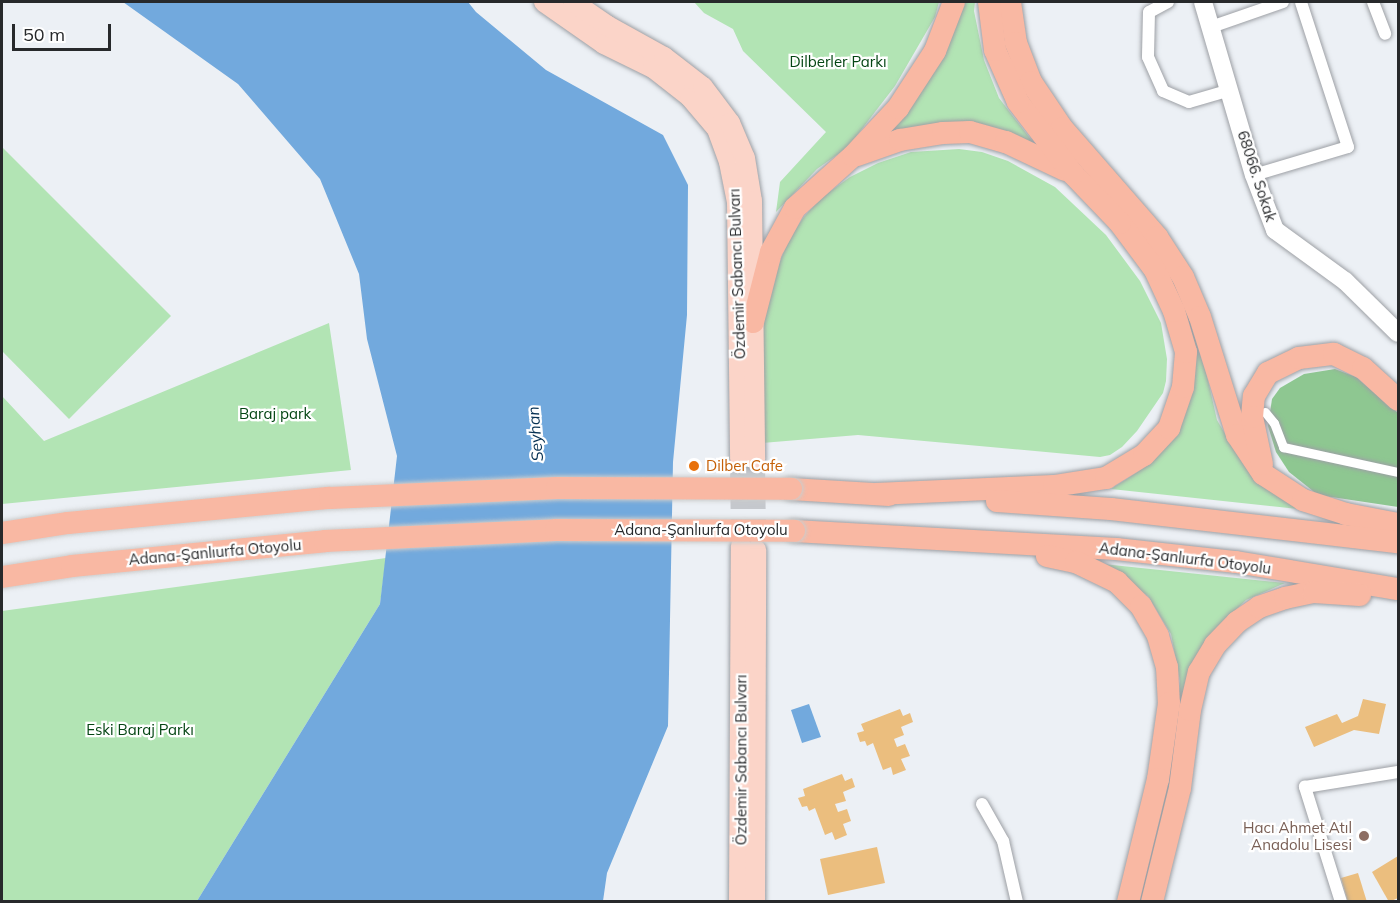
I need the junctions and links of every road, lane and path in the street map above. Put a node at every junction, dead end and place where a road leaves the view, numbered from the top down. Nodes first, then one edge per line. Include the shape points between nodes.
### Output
1 (544, 2) edge
2 (573, 2) edge
3 (954, 2) edge
4 (989, 2) edge
5 (1010, 2) edge
6 (1168, 2) edge
7 (1203, 2) edge
8 (1283, 2) edge
9 (1302, 2) edge
10 (1373, 2) edge
11 (1211, 27) junction
12 (1385, 34) dead end
13 (1230, 90) junction
14 (853, 156) junction
15 (1073, 174) junction
16 (1254, 175) junction
17 (753, 322) junction
18 (1398, 333) edge
19 (1398, 400) edge
20 (1265, 412) dead end
21 (1398, 472) edge
22 (1263, 474) junction
23 (876, 494) junction
24 (1398, 524) edge
25 (2, 533) edge
26 (912, 536) junction
27 (1398, 542) edge
28 (2, 577) edge
29 (1398, 589) edge
30 (1398, 597) edge
31 (1398, 772) edge
32 (982, 804) dead end
33 (740, 902) edge
34 (755, 902) edge
35 (1017, 902) edge
36 (1128, 902) edge
37 (1152, 902) edge
38 (1341, 902) edge

1 - 17 main road, Özdemir Sabancı Bulvarı via 604,44 653,68 690,97 717,129 737,202 748,459
2 - 17 main road, Özdemir Sabancı Bulvarı via 664,57 703,87 730,123 745,158 753,201
3 - 14 highway via 935,51 918,78 898,108
4 - 15 highway via 995,50 1018,102
5 - 22 highway via 1016,43 1031,82 1062,128 1157,237 1183,278 1200,317 1237,435
6 - 13 street via 1149,12 1148,57 1163,91 1189,102
7 - 11 main road, 68066. Sokak
8 - 11 street
9 - 16 street via 1348,147
10 - 12 street
11 - 13 main road, 68066. Sokak
13 - 16 main road, 68066. Sokak
14 - 15 highway via 900,140 970,132 1006,142
14 - 17 highway via 795,208 771,252
15 - 23 highway via 1120,223 1155,270 1174,310 1186,351 1183,387 1168,428 1144,454 1106,478 1054,486
16 - 18 main road, 68066. Sokak via 1275,230 1345,281
19 - 22 highway via 1363,368 1334,354 1299,358 1268,373 1254,396 1252,417
20 - 21 street via 1283,447
22 - 24 highway via 1303,500 1346,514
23 - 25 highway, bridge via 791,489 557,488 330,498
23 - 27 highway via 1110,509
26 - 28 highway, Adana-Şanlıurfa Otoyolu, bridge via 794,531 556,530 325,541 72,566
26 - 29 highway, Adana-Şanlıurfa Otoyolu via 1182,556
26 - 36 highway via 1076,562 1117,582 1141,606 1158,636 1167,667 1169,703 1158,779
30 - 37 highway via 1314,592 1284,598 1259,607 1237,622 1215,645 1199,672 1180,788
31 - 38 street via 1305,787
32 - 35 street via 1003,841
33 - 34 main road, Özdemir Sabancı Bulvarı via 749,548

